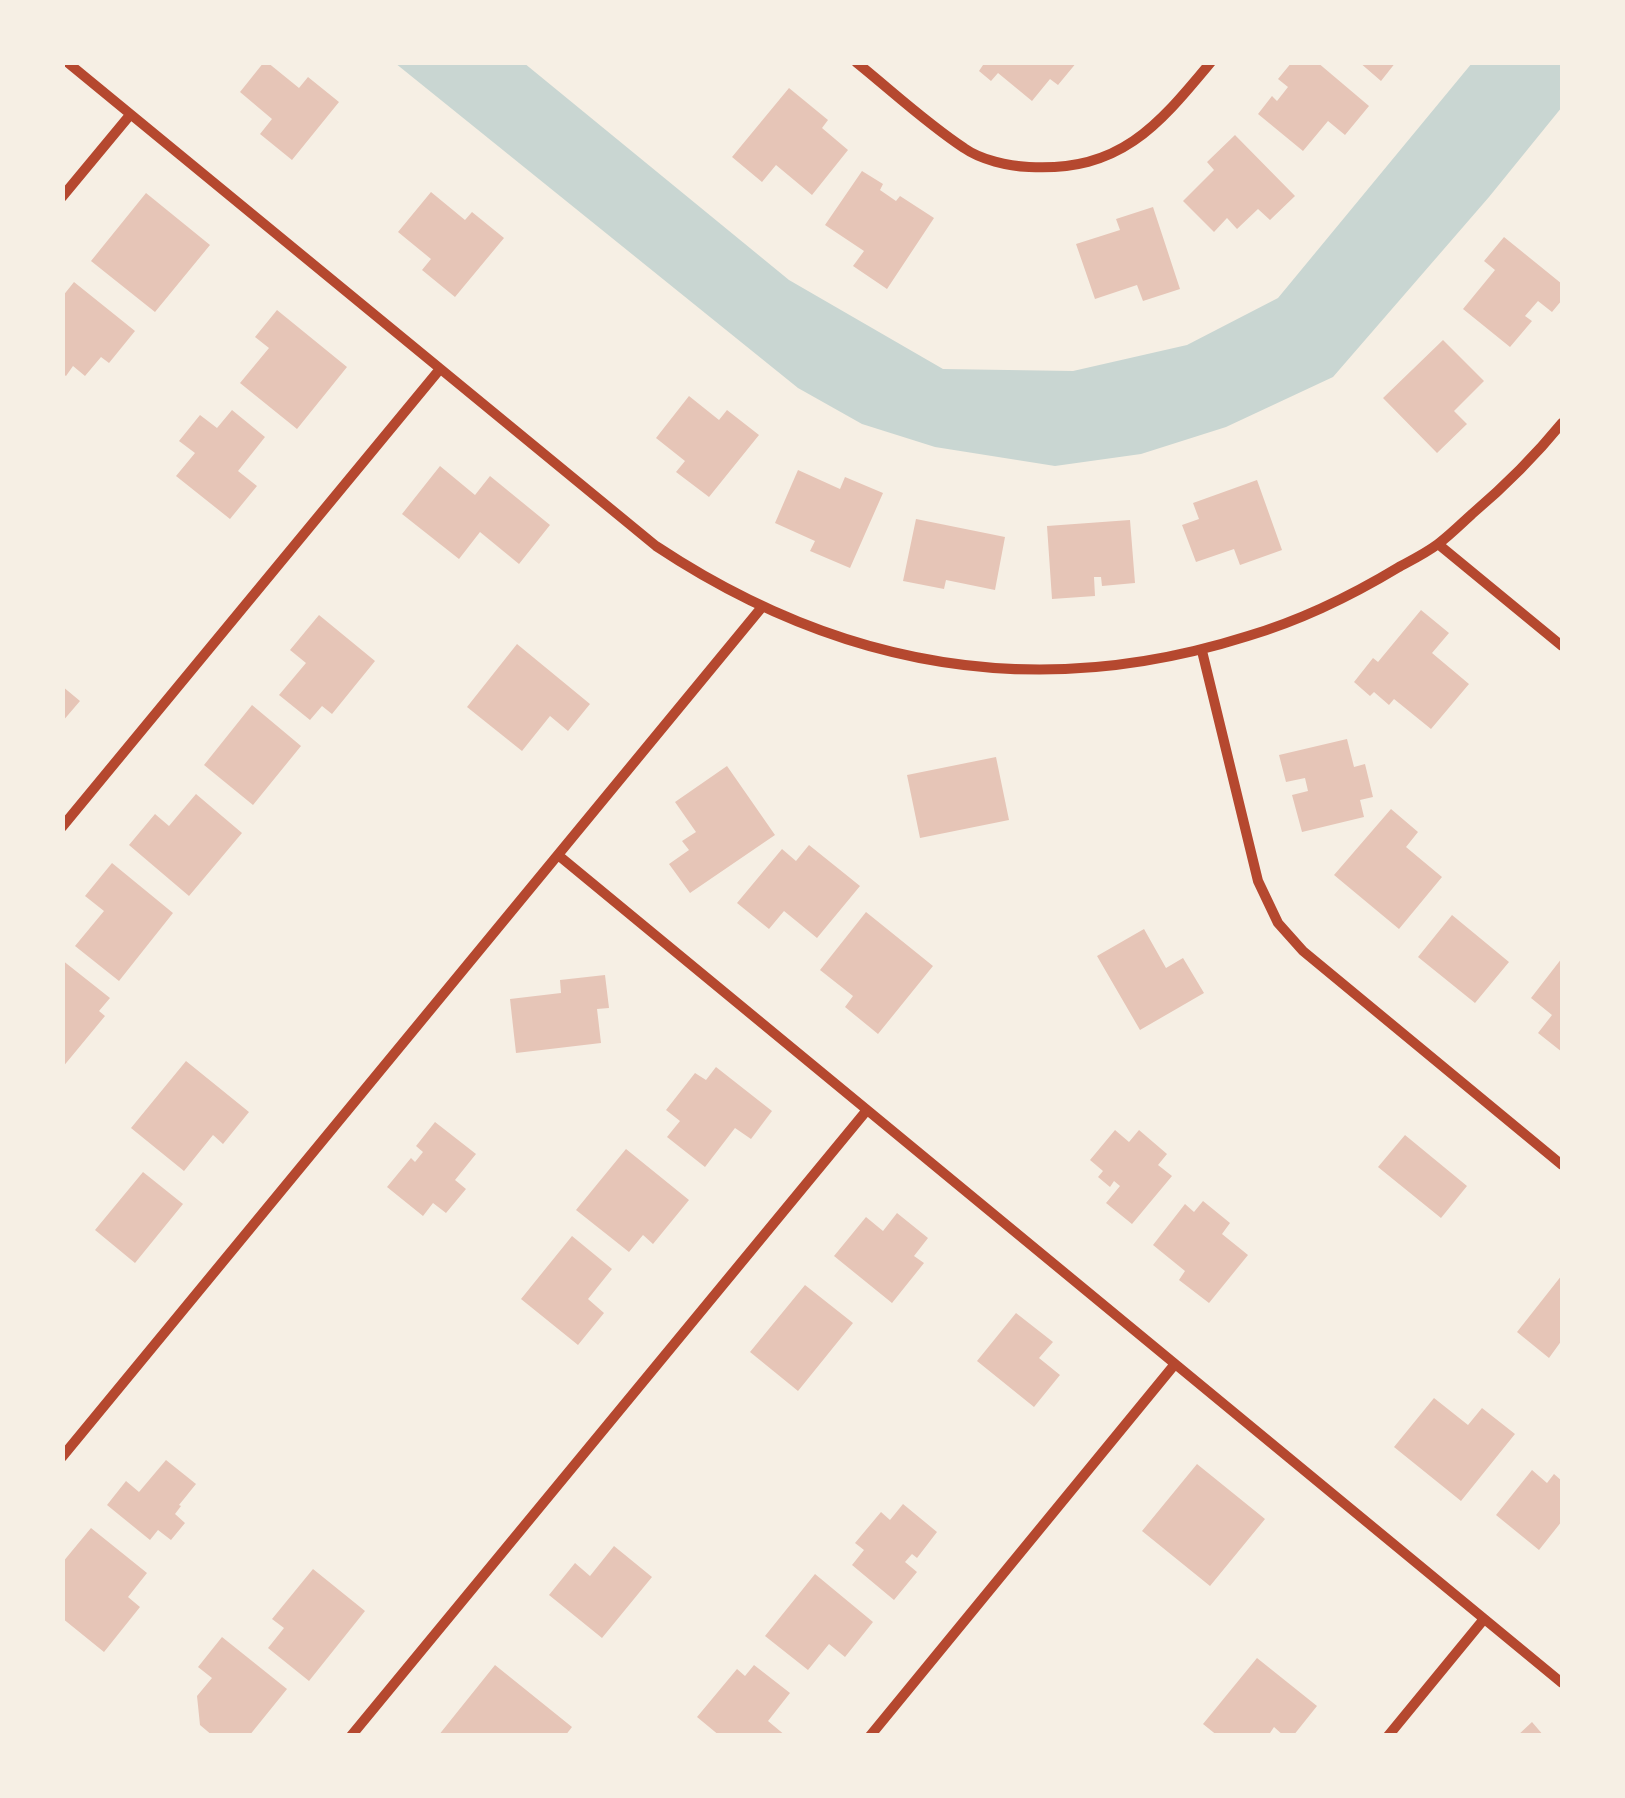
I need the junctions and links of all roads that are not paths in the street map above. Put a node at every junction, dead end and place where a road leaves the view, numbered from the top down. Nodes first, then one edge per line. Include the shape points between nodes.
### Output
1 (67, 62) edge
2 (856, 62) edge
3 (1211, 62) edge
4 (130, 114) junction
5 (62, 196) edge
6 (440, 369) junction
7 (1562, 422) edge
8 (1438, 544) junction
9 (762, 607) junction
10 (1562, 646) edge
11 (1202, 651) junction
12 (62, 827) edge
13 (558, 855) junction
14 (867, 1110) junction
15 (1562, 1164) edge
16 (1176, 1364) junction
17 (62, 1456) edge
18 (1484, 1619) junction
19 (1562, 1683) edge
20 (351, 1736) edge
21 (870, 1736) edge
22 (1388, 1736) edge

1 - 4 street
2 - 3 street via 967,151 1010,166 1057,169 1102,159 1136,142
4 - 5 street
4 - 6 street
6 - 9 street via 656,546
6 - 12 street
7 - 8 street
8 - 10 street
8 - 11 street via 1323,609
9 - 11 street via 849,640 986,667 1079,669
9 - 13 street
11 - 15 street via 1258,881 1278,924
13 - 14 street
13 - 17 street
14 - 16 street
14 - 20 street
16 - 18 street
16 - 21 street
18 - 19 street
18 - 22 street

